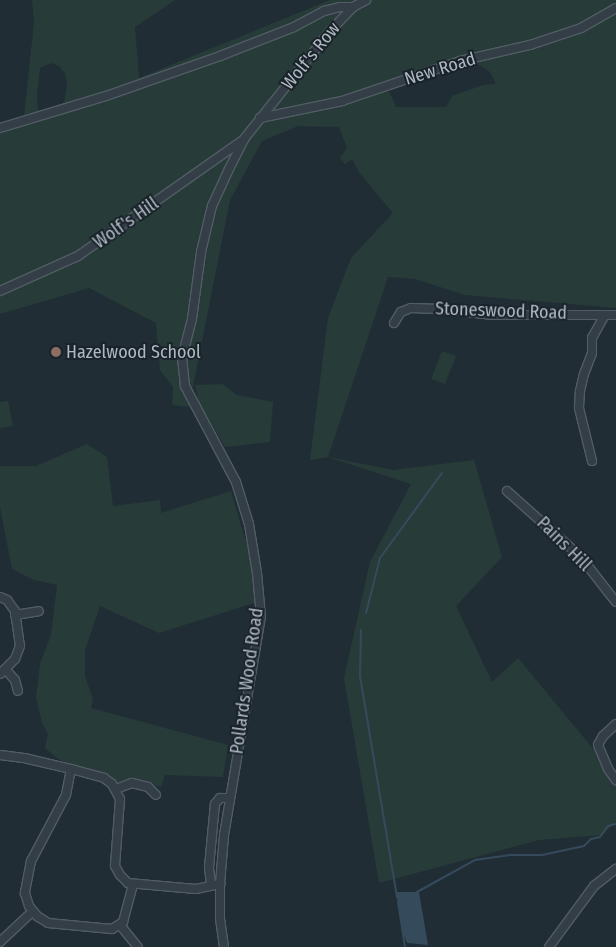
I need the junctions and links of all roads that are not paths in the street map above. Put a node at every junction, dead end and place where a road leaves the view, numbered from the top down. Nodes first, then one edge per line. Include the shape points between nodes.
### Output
1 (366, 0) edge
2 (353, 7) junction
3 (616, 8) edge
4 (260, 118) junction
5 (0, 128) edge
6 (244, 139) junction
7 (0, 292) edge
8 (605, 315) junction
9 (616, 315) edge
10 (394, 323) dead end
11 (592, 462) dead end
12 (506, 491) dead end
13 (0, 597) edge
14 (616, 602) edge
15 (39, 611) dead end
16 (16, 615) junction
17 (3, 672) edge
18 (18, 691) dead end
19 (616, 724) edge
20 (0, 755) edge
21 (71, 769) junction
22 (616, 780) edge
23 (116, 789) junction
24 (156, 795) dead end
25 (229, 798) junction
26 (616, 869) edge
27 (133, 884) junction
28 (216, 884) junction
29 (32, 912) junction
30 (120, 925) junction
31 (0, 942) edge
32 (138, 947) edge
33 (224, 947) edge
34 (549, 947) edge

1 - 2 street, Wolf's Row
2 - 4 street, Wolf's Row via 330,30
2 - 5 street via 324,11 294,27 220,56 106,96
3 - 4 street, New Road via 581,28 530,45 460,61 342,101
4 - 6 street, Wolf's Row
6 - 7 street, Wolf's Hill via 78,256
6 - 25 street, Pollards Wood Road via 212,206 182,358 185,386 233,478 249,524 257,573 261,617
8 - 9 street, Stoneswood Road
8 - 10 street, Stoneswood Road via 493,315 411,308 401,312
8 - 11 street via 592,338 592,354 580,391 579,408
12 - 14 street, Pains Hill via 580,556
13 - 16 street via 8,600
15 - 16 street
16 - 17 street via 20,646 15,659
17 - 18 street via 15,680
19 - 22 street via 598,746
20 - 21 street
21 - 23 street via 104,778
21 - 29 street via 66,795 29,868 25,893
23 - 24 street via 132,783 148,787
23 - 27 street via 120,806 115,866 124,880
25 - 28 street, Pollards Wood Road
25 - 28 street, Pollards Wood Road via 220,798 215,804 209,867
26 - 34 street via 594,886
27 - 28 street via 196,889
27 - 30 street via 125,918
28 - 33 street, Pollards Wood Road
29 - 30 street via 53,924 106,930
29 - 31 street
30 - 32 street

